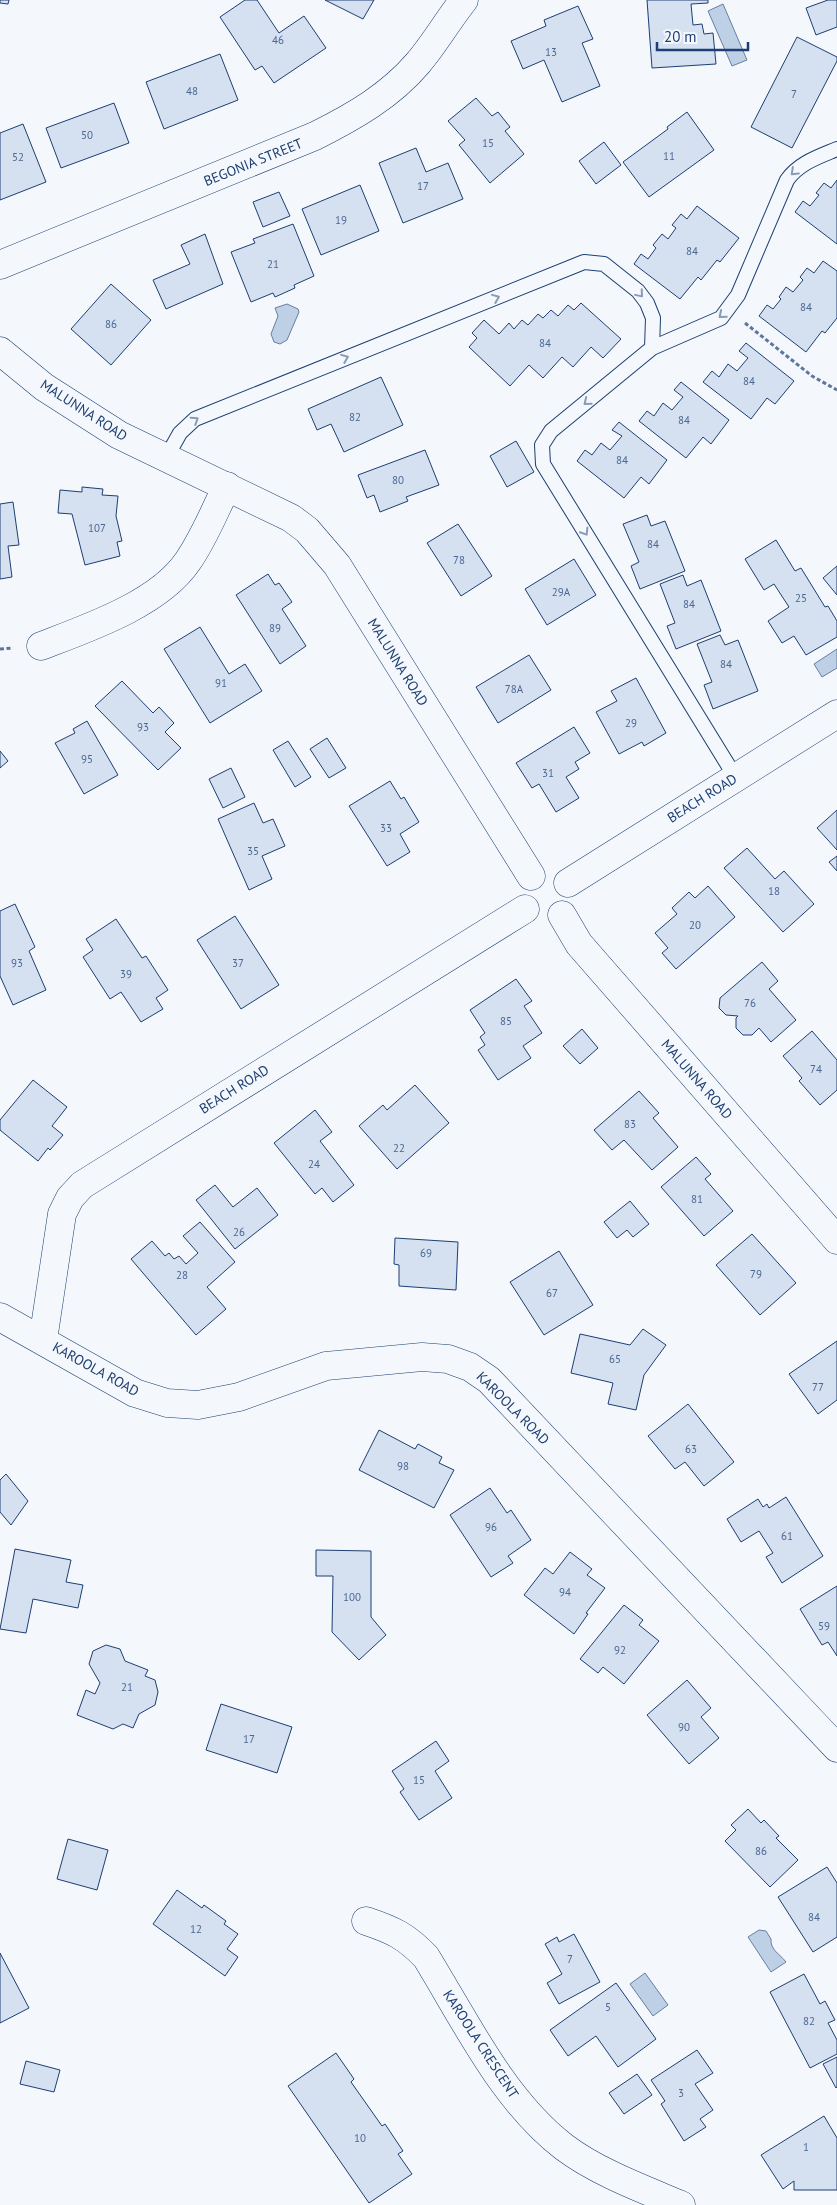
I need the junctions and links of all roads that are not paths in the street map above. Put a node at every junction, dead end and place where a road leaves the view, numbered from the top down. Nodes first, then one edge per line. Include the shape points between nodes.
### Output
1 (464, 0) edge
2 (837, 149) edge
3 (0, 266) edge
4 (652, 348) junction
5 (0, 351) edge
6 (166, 458) junction
7 (227, 486) junction
8 (41, 646) dead end
9 (837, 714) edge
10 (736, 778) junction
11 (531, 876) junction
12 (568, 883) junction
13 (525, 908) junction
14 (562, 915) junction
15 (837, 1240) edge
16 (0, 1317) edge
17 (43, 1340) junction
18 (837, 1748) edge
19 (366, 1921) dead end
20 (680, 2205) edge

1 - 3 street, BEGONIA STREET via 419,62 398,84 348,120
2 -> 4 lane via 804,164 786,180 738,295 722,318
6 -> 4 lane via 180,433 195,419 584,262 604,264 638,291 653,318
4 -> 10 lane via 551,431 542,445 543,464
5 - 6 street, MALUNNA ROAD via 44,387 79,410 119,435
6 - 7 street, MALUNNA ROAD
7 - 8 street via 188,562 165,585 101,624
7 - 11 street, MALUNNA ROAD via 308,530 338,565
9 - 10 street, BEACH ROAD
10 - 12 street, BEACH ROAD
11 - 12 street via 547,870 555,872
11 - 13 street via 523,888
12 - 14 street via 572,897
13 - 14 street via 538,919 546,921
13 - 17 street, BEACH ROAD via 82,1185 62,1214
14 - 15 street, MALUNNA ROAD via 579,944
16 - 17 street, KAROOLA ROAD
17 - 18 street, KAROOLA ROAD via 135,1393 167,1403 198,1405 239,1397 326,1366 422,1357 448,1358 470,1367 489,1380
19 - 20 street, KAROOLA CRESCENT via 409,1940 426,1956 502,2081 546,2132 597,2166

